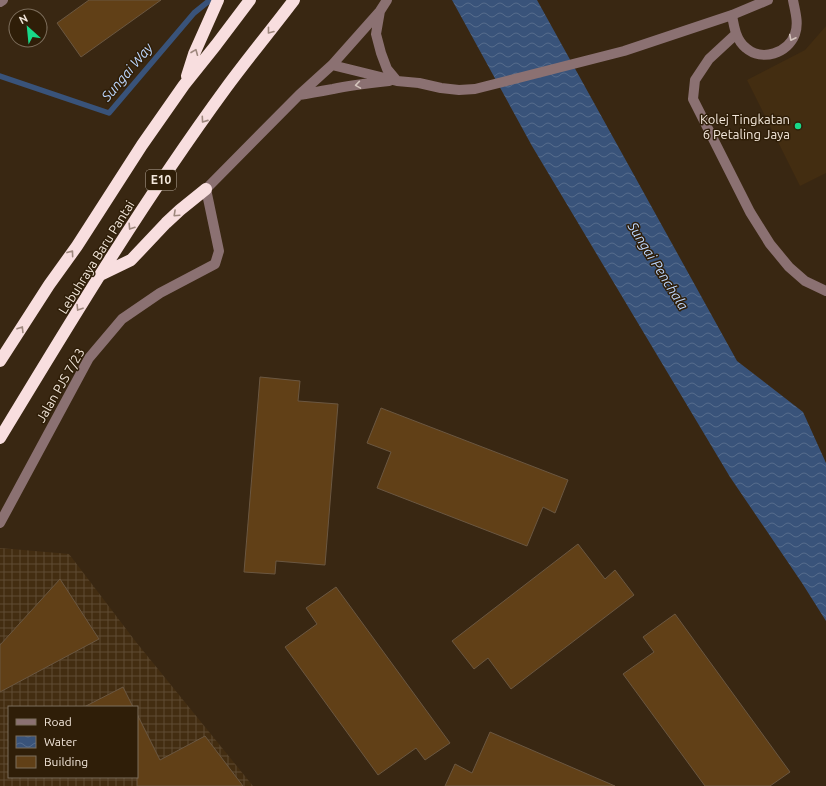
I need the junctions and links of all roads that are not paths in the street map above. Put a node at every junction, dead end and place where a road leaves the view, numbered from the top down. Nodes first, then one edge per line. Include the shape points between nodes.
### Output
1 (3, 0) edge
2 (218, 0) edge
3 (250, 0) edge
4 (294, 0) edge
5 (387, 0) edge
6 (768, 0) edge
7 (793, 0) edge
8 (0, 2) edge
9 (380, 11) junction
10 (732, 14) junction
11 (736, 34) junction
12 (332, 65) junction
13 (397, 81) junction
14 (184, 85) junction
15 (299, 95) junction
16 (206, 189) junction
17 (100, 275) junction
18 (826, 291) edge
19 (0, 361) edge
20 (0, 438) edge
21 (0, 523) edge

1 - 8 street
14 -> 2 highway via 194,54
3 - 14 highway, Lebuhraya Baru Pantai / E10
4 -> 17 highway, Lebuhraya Baru Pantai / E10 via 226,88 163,177
5 - 9 street
6 - 10 street
7 -> 11 street via 797,24 795,34 783,50 774,54 754,53 746,48
9 - 12 street
9 - 13 street via 376,34 387,69
10 - 11 street
10 - 13 street via 624,51 475,89 459,90
11 - 18 street via 709,59 695,80 693,99 750,212 770,244 789,267 805,281
12 - 13 street
12 - 15 street
13 -> 15 street
19 -> 14 highway, Lebuhraya Baru Pantai / E10 via 142,144
15 - 16 street
16 -> 17 highway via 130,260
16 - 21 street, Jalan PJS 7/23 via 219,252 215,264 160,293 122,319 89,358
17 -> 20 highway, Lebuhraya Baru Pantai / E10

